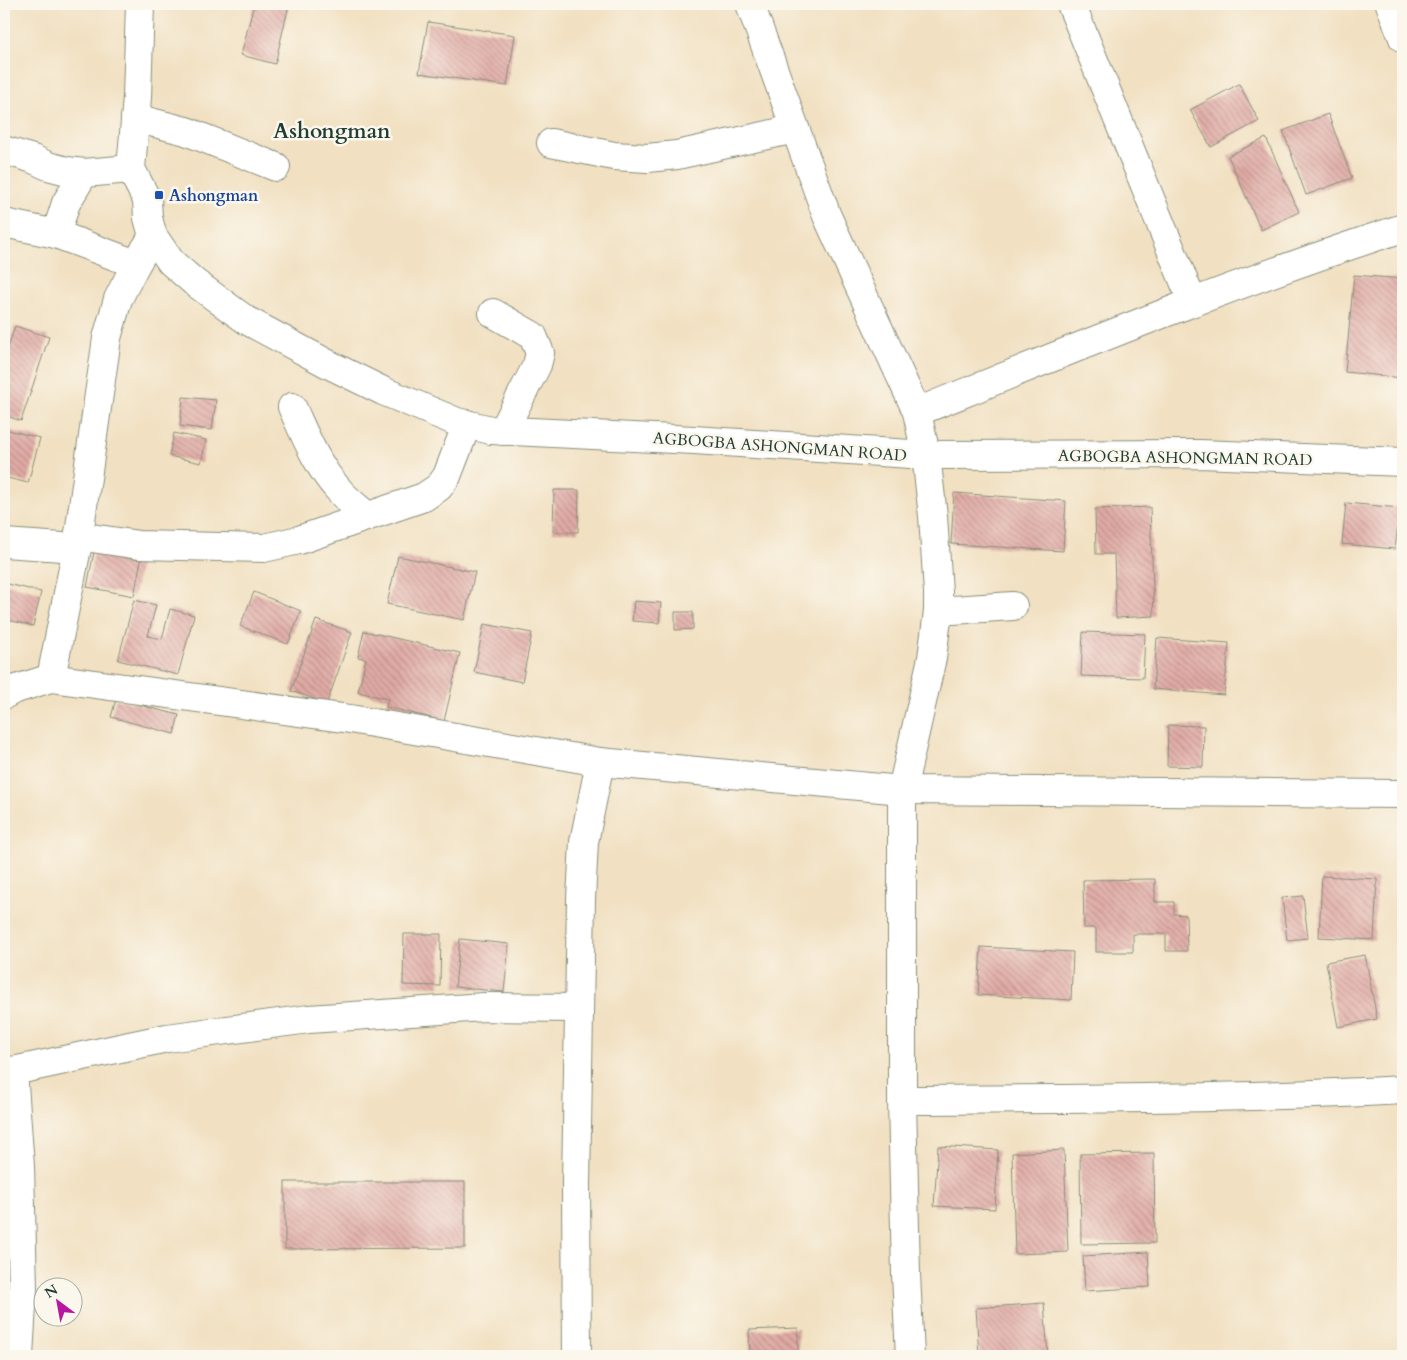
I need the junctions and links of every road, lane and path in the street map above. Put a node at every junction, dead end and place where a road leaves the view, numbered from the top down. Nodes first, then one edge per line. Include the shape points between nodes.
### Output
1 (140, 4) edge
2 (750, 4) edge
3 (1070, 4) edge
4 (1390, 4) edge
5 (1403, 38) edge
6 (135, 118) junction
7 (796, 129) junction
8 (551, 144) dead end
9 (4, 150) edge
10 (276, 167) dead end
11 (131, 169) junction
12 (84, 173) junction
13 (4, 223) edge
14 (1403, 228) edge
15 (56, 234) junction
16 (153, 236) junction
17 (136, 264) junction
18 (1192, 302) junction
19 (494, 313) dead end
20 (292, 407) dead end
21 (917, 412) junction
22 (467, 424) junction
23 (502, 431) junction
24 (926, 455) junction
25 (1403, 462) edge
26 (367, 516) junction
27 (77, 542) junction
28 (4, 543) edge
29 (1013, 606) dead end
30 (938, 611) junction
31 (50, 678) junction
32 (4, 696) edge
33 (600, 762) junction
34 (902, 790) junction
35 (1403, 794) edge
36 (578, 1008) junction
37 (8, 1070) edge
38 (1403, 1090) edge
39 (902, 1100) junction
40 (19, 1356) edge
41 (578, 1356) edge
42 (910, 1356) edge

1 - 6 street
2 - 7 street
3 - 18 street
4 - 5 street
6 - 10 street via 186,131
6 - 11 street
7 - 8 street via 678,155 647,158 614,156
7 - 21 street via 827,216
9 - 12 street via 48,166
11 - 12 street
11 - 16 street via 147,200
12 - 15 street via 66,203
13 - 15 street
14 - 18 street
15 - 17 street
16 - 17 street
16 - 22 street, AGBOGBA ASHONGMAN ROAD via 171,262 246,320 383,391
17 - 27 street via 118,299 107,338
18 - 21 street
19 - 23 street via 533,336 540,353 537,365
20 - 26 street via 329,479
21 - 24 street
22 - 23 street, AGBOGBA ASHONGMAN ROAD
22 - 26 street via 447,476 439,487 424,497
23 - 24 street, AGBOGBA ASHONGMAN ROAD
24 - 25 street, AGBOGBA ASHONGMAN ROAD via 1200,454
24 - 30 street
26 - 27 street via 299,540 264,548
27 - 28 street
27 - 31 street
29 - 30 street
30 - 34 street via 932,658
31 - 32 street
31 - 33 street via 350,719
33 - 34 street
33 - 36 street via 584,842
34 - 35 street
34 - 39 street
36 - 37 street via 484,1007 309,1019 167,1038
36 - 41 street
37 - 40 street via 20,1166 23,1289
38 - 39 street via 1161,1099
39 - 42 street

